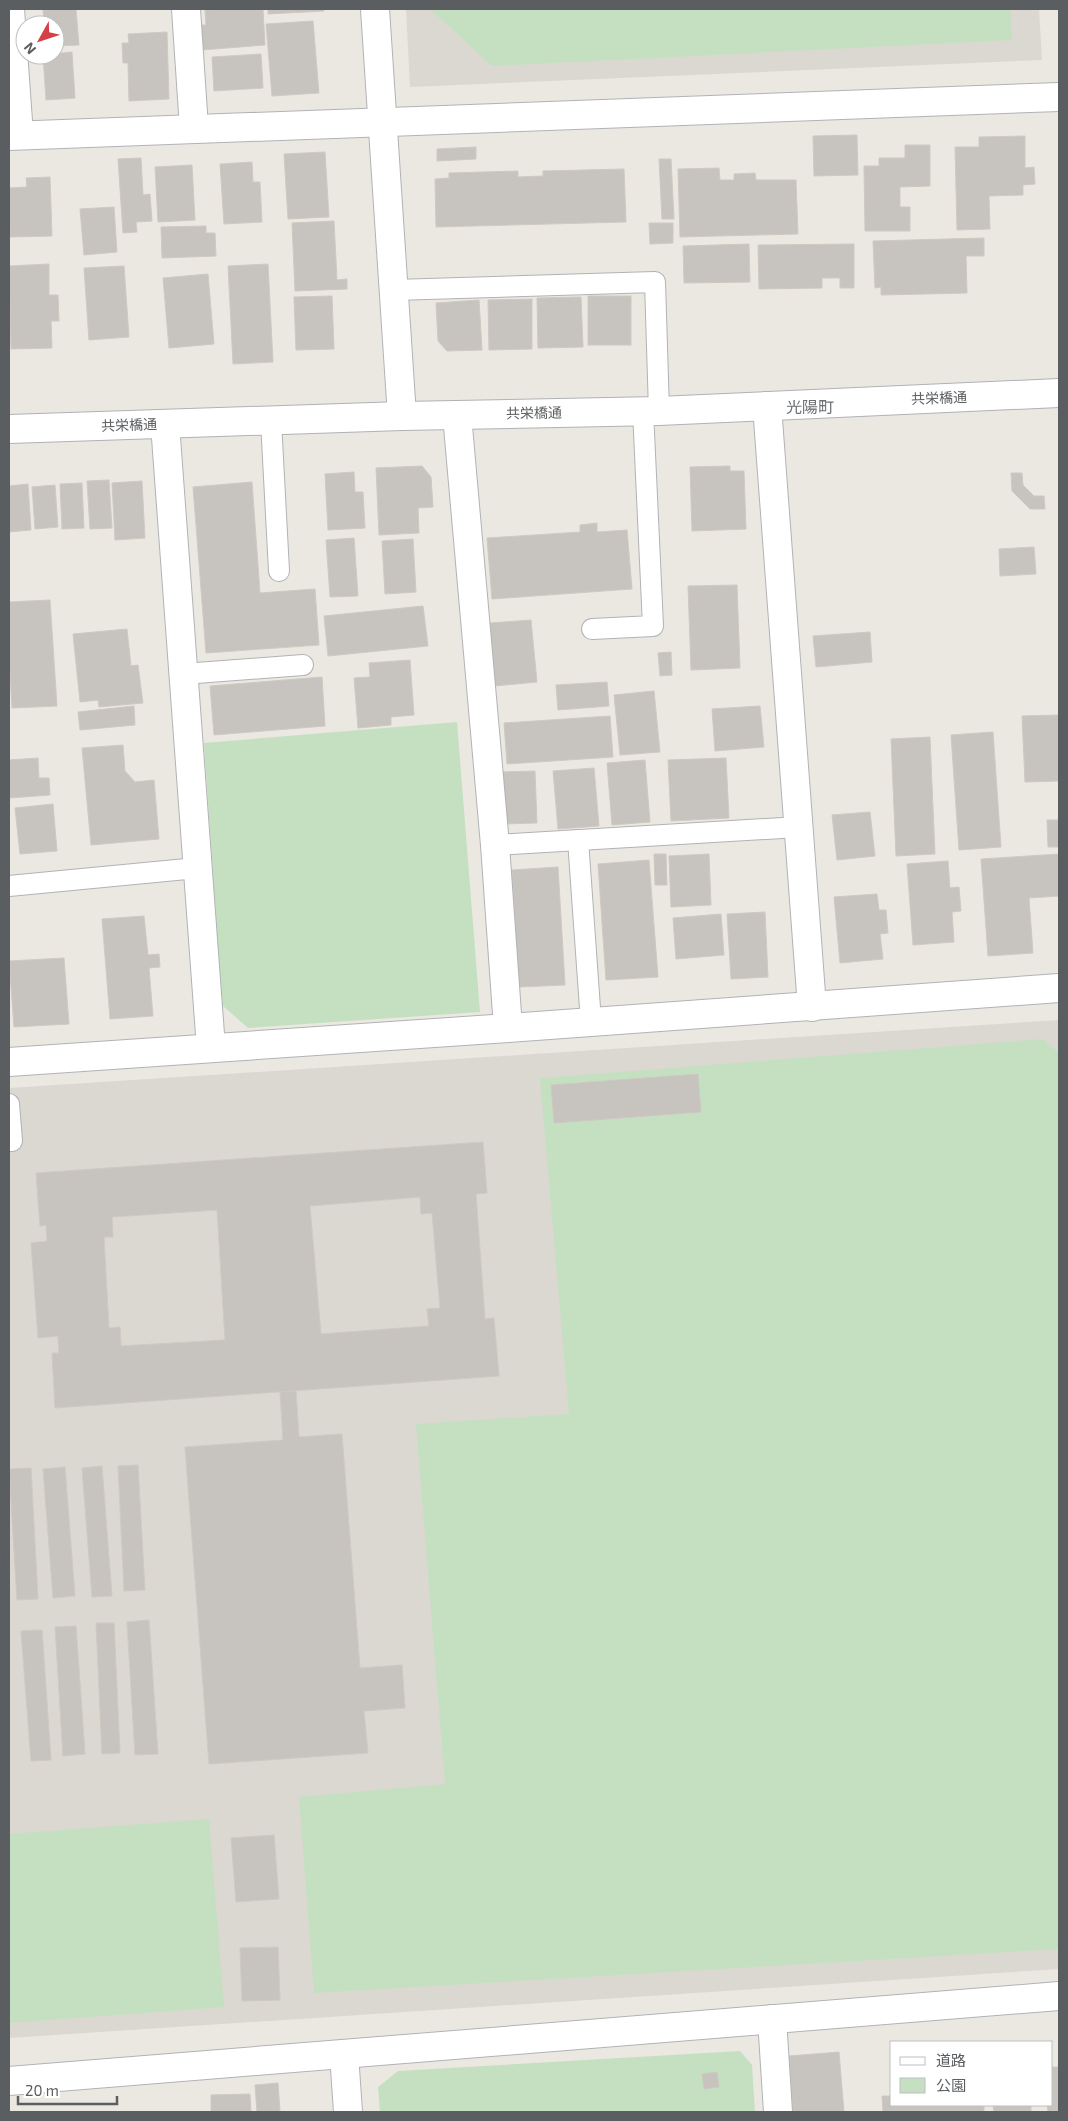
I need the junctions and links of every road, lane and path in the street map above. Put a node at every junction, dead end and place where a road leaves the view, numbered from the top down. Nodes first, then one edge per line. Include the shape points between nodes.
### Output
1 (10, 9) edge
2 (186, 9) edge
3 (375, 9) edge
4 (1059, 97) edge
5 (382, 121) junction
6 (194, 128) junction
7 (14, 136) edge
8 (394, 290) junction
9 (1059, 393) edge
10 (767, 406) junction
11 (651, 411) junction
12 (457, 415) junction
13 (402, 416) junction
14 (272, 421) junction
15 (165, 424) junction
16 (9, 429) edge
17 (279, 571) dead end
18 (592, 629) dead end
19 (303, 665) dead end
20 (183, 674) junction
21 (799, 827) junction
22 (578, 840) junction
23 (495, 845) junction
24 (197, 868) junction
25 (9, 886) edge
26 (1059, 988) edge
27 (812, 1007) junction
28 (591, 1022) junction
29 (508, 1028) junction
30 (210, 1048) junction
31 (9, 1062) edge
32 (9, 1104) edge
33 (9, 1141) edge
34 (1059, 1996) edge
35 (772, 2019) junction
36 (344, 2054) junction
37 (9, 2081) edge
38 (348, 2112) edge
39 (778, 2112) edge

1 - 7 street
2 - 6 street
3 - 5 street
4 - 5 street
5 - 6 street
5 - 8 street
6 - 7 street
8 - 11 lane via 655,282
8 - 13 street
9 - 10 street, 共栄橋通
10 - 11 street, 共栄橋通
10 - 21 street
11 - 12 street, 共栄橋通
11 - 18 lane via 654,626
12 - 13 street, 共栄橋通
12 - 23 street
13 - 14 street, 共栄橋通
14 - 15 street, 共栄橋通
14 - 17 lane
15 - 16 street, 共栄橋通
15 - 20 street
19 - 20 lane
20 - 24 street
21 - 22 lane
21 - 27 street
22 - 23 lane
22 - 28 lane
23 - 29 street
24 - 25 lane
24 - 30 street
26 - 27 street
27 - 28 street
28 - 29 street
29 - 30 street
30 - 31 street
32 - 33 lane via 12,1141
34 - 35 street
35 - 36 street
35 - 39 street
36 - 37 street
36 - 38 street

